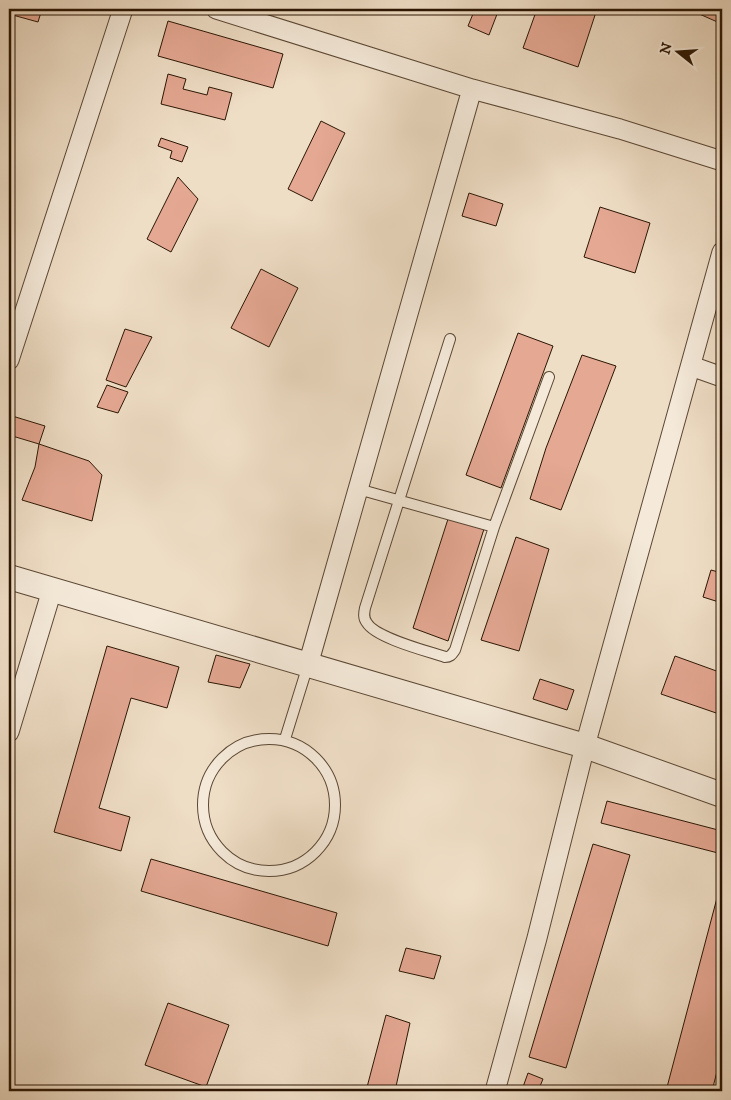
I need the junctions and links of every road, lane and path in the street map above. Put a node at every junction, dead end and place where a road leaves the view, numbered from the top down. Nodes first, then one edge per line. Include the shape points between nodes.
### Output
1 (123, 9) edge
2 (216, 9) edge
3 (472, 89) junction
4 (722, 161) edge
5 (722, 252) edge
6 (450, 339) dead end
7 (9, 360) edge
8 (691, 366) junction
9 (549, 377) dead end
10 (722, 377) edge
11 (358, 489) junction
12 (399, 501) junction
13 (494, 527) junction
14 (9, 577) edge
15 (52, 590) junction
16 (308, 665) junction
17 (9, 732) edge
18 (285, 738) junction
19 (585, 746) junction
20 (722, 795) edge
21 (495, 1091) edge

1 - 7 street
2 - 3 street
3 - 4 street via 620,129
3 - 11 street
5 - 8 street
6 - 12 lane
8 - 10 street
8 - 19 street
9 - 13 lane
11 - 12 lane
11 - 16 street
12 - 13 lane
12 - 13 lane via 365,608 366,623 385,636 445,657 455,650
14 - 15 street
15 - 16 street
15 - 17 street
16 - 18 lane
16 - 19 street
18 - 18 lane via 243,742 211,770 202,811 217,850 253,872 295,868 327,840 337,799 321,760
19 - 20 street
19 - 21 street

